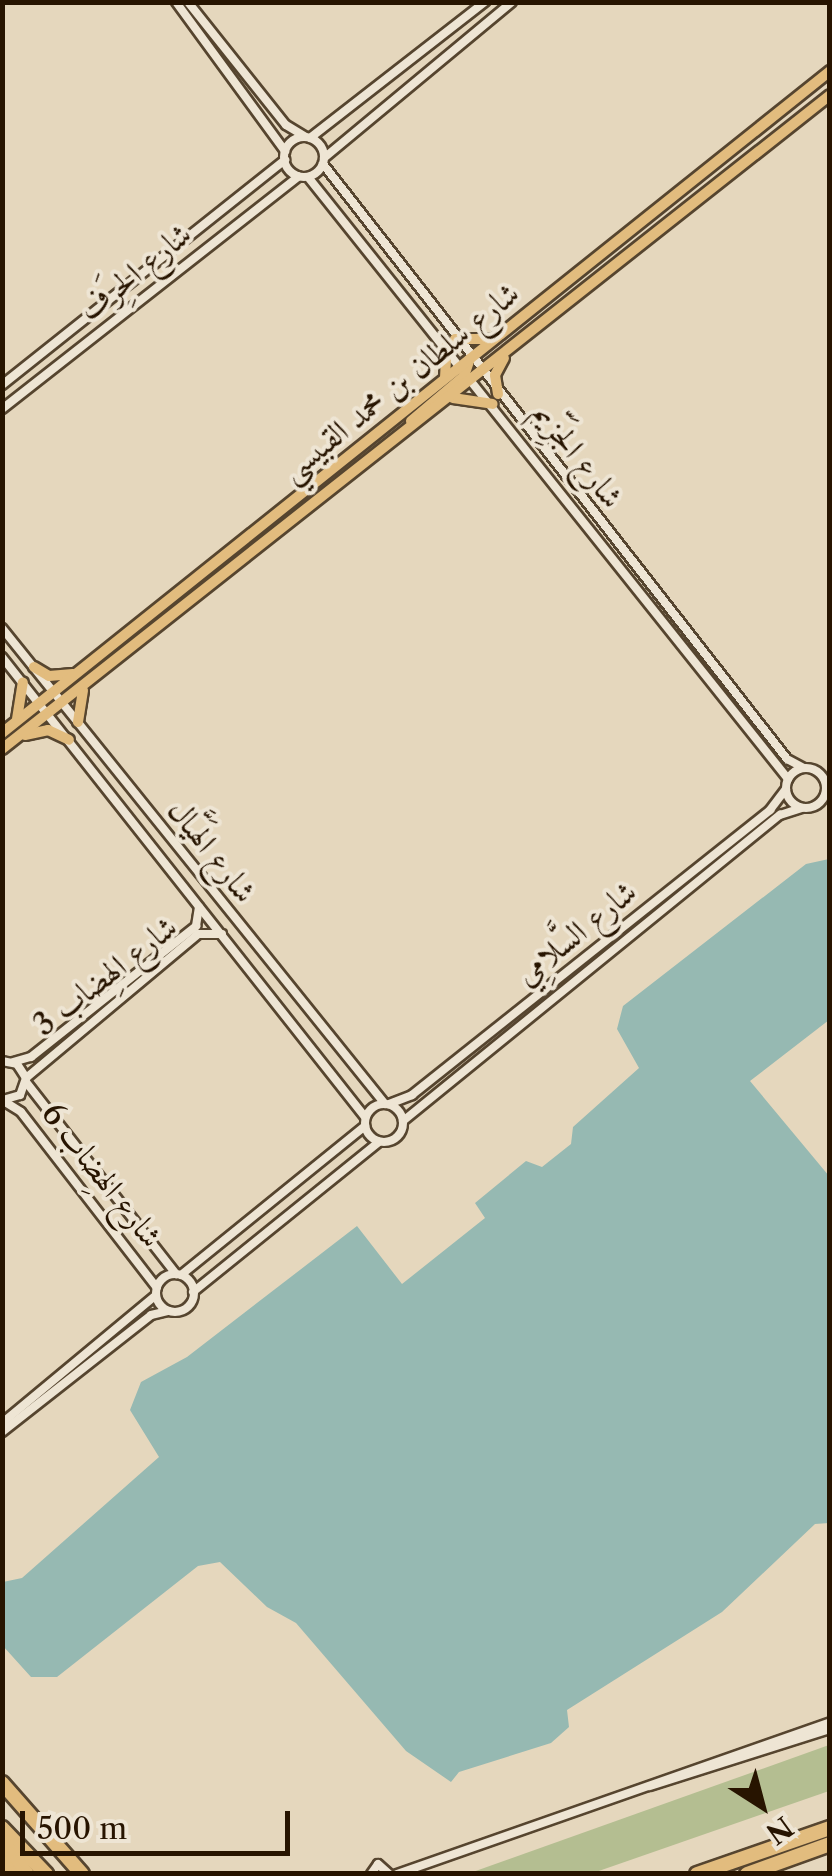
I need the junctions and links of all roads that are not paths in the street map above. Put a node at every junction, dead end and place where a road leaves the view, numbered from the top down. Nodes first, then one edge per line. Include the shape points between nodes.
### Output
1 (176, 2) edge
2 (188, 2) edge
3 (486, 2) edge
4 (512, 2) edge
5 (830, 71) edge
6 (830, 95) edge
7 (308, 138) junction
8 (285, 156) junction
9 (324, 161) junction
10 (304, 176) junction
11 (523, 316) junction
12 (495, 339) junction
13 (452, 342) junction
14 (510, 351) junction
15 (473, 369) junction
16 (445, 380) junction
17 (2, 385) edge
18 (496, 399) junction
19 (448, 400) junction
20 (2, 409) edge
21 (357, 474) junction
22 (660, 612) junction
23 (657, 625) dead end
24 (2, 628) edge
25 (125, 635) junction
26 (2, 657) edge
27 (34, 667) junction
28 (78, 673) junction
29 (43, 679) junction
30 (88, 682) junction
31 (26, 686) junction
32 (57, 697) junction
33 (43, 708) junction
34 (78, 722) junction
35 (15, 724) junction
36 (2, 734) edge
37 (15, 739) junction
38 (69, 740) junction
39 (2, 746) edge
40 (830, 764) edge
41 (807, 768) junction
42 (788, 779) junction
43 (828, 785) edge
44 (786, 789) junction
45 (802, 808) junction
46 (198, 902) junction
47 (233, 903) dead end
48 (231, 915) junction
49 (190, 936) junction
50 (224, 936) junction
51 (263, 956) junction
52 (276, 958) dead end
53 (6, 1060) edge
54 (26, 1080) junction
55 (2, 1100) edge
56 (387, 1104) junction
57 (403, 1121) junction
58 (365, 1122) junction
59 (378, 1142) junction
60 (178, 1275) junction
61 (156, 1292) junction
62 (194, 1292) junction
63 (169, 1311) junction
64 (2, 1423) edge
65 (2, 1432) edge
66 (830, 1725) edge
67 (2, 1784) edge
68 (2, 1828) edge
69 (830, 1828) edge
70 (2, 1842) edge
71 (830, 1844) edge
72 (373, 1854) dead end
73 (392, 1858) dead end
74 (2, 1862) edge
75 (385, 1870) edge
76 (12, 1874) edge
77 (28, 1874) edge
78 (46, 1874) edge
79 (82, 1874) edge
80 (697, 1874) edge
81 (747, 1874) edge

1 - 8 street via 277,130
2 - 7 street via 286,125
3 - 7 street
4 - 9 street
5 - 11 main road, شارع سلطان بن محمد القبيسي
6 - 14 main road, شارع سلطان بن محمد القبيسي
7 - 8 street, شارع الحِرَف
7 - 9 street, شارع الجَزِّيم
8 - 10 street, شارع الجَزِّيم
8 - 17 street, شارع الحِرَف
9 - 10 street, شارع الحِرَف
9 - 13 street, شارع الجَزِّيم
10 - 13 street, شارع الجَزِّيم
10 - 20 street, شارع الحِرَف
11 - 12 main road, شارع سلطان بن محمد القبيسي
11 - 15 main road
12 - 13 main road
12 - 15 main road, شارع سلطان بن محمد القبيسي
13 - 15 street, شارع الجَزِّيم
13 - 16 main road
14 - 15 main road, شارع سلطان بن محمد القبيسي
14 - 18 main road via 495,376
15 - 16 main road, شارع سلطان بن محمد القبيسي
15 - 18 street, شارع الجَزِّيم
15 - 19 main road, شارع سلطان بن محمد القبيسي
15 - 21 main road
16 - 25 main road, شارع سلطان بن محمد القبيسي
18 - 19 main road
18 - 22 street, شارع الجَزِّيم
18 - 41 street, شارع الجَزِّيم via 787,759
19 - 21 main road, شارع سلطان بن محمد القبيسي
21 - 30 main road, شارع سلطان بن محمد القبيسي
22 - 23 street
22 - 42 street, شارع الجَزِّيم
24 - 27 street, شارع الهَيَّال
25 - 28 main road, شارع سلطان بن محمد القبيسي
25 - 32 main road
26 - 31 street, شارع الهَيَّال
27 - 28 main road via 50,676
27 - 29 street, شارع الهَيَّال
28 - 32 main road, شارع سلطان بن محمد القبيسي
29 - 31 street via 43,694
29 - 32 street, شارع الهَيَّال
30 - 32 main road, شارع سلطان بن محمد القبيسي
30 - 34 main road via 76,702
31 - 33 street, شارع الهَيَّال
31 - 35 main road
32 - 33 main road, شارع سلطان بن محمد القبيسي
32 - 34 street, شارع الهَيَّال
33 - 35 main road, شارع سلطان بن محمد القبيسي
33 - 37 main road, شارع سلطان بن محمد القبيسي
33 - 38 street, شارع الهَيَّال
33 - 39 main road
34 - 48 street, شارع الهَيَّال
35 - 36 main road, شارع سلطان بن محمد القبيسي
37 - 38 main road via 40,730
37 - 39 main road, شارع سلطان بن محمد القبيسي
38 - 46 street, شارع الهَيَّال
40 - 41 street
41 - 42 street
41 - 43 street
42 - 44 street
43 - 45 street via 818,805
44 - 45 street
44 - 56 street, شارع السَّلامِي via 770,810 430,1080
45 - 57 street, شارع السَّلامِي via 780,815
46 - 49 street, شارع الهِضاب 3 via 200,921
46 - 50 street, شارع الهَيَّال
47 - 48 street
48 - 51 street, شارع الهَيَّال
49 - 50 street, شارع الهِضاب 3
49 - 53 street, شارع الهِضاب 3 via 32,1057
49 - 54 street, شارع الهِضاب 3
50 - 58 street, شارع الهَيَّال
51 - 52 street
51 - 56 street, شارع الهَيَّال
53 - 54 street, شارع الهِضاب 6
54 - 55 street, شارع الهِضاب 3 via 20,1095
54 - 60 street, شارع الهِضاب 6
55 - 61 street, شارع الهِضاب 6 via 21,1112
56 - 57 street, شارع الهَيَّال
56 - 58 street, شارع السَّلامِي
57 - 59 street, شارع السَّلامِي via 397,1137
58 - 59 street, شارع الهَيَّال
58 - 60 street
59 - 62 street
60 - 61 street
60 - 62 street, شارع الهِضاب 6
61 - 63 street, شارع الهِضاب 6
61 - 64 street
62 - 63 street via 188,1306
63 - 65 street via 151,1315
66 - 75 street
67 - 79 highway
68 - 78 highway
69 - 80 highway
70 - 77 highway
71 - 81 highway
72 - 75 street
73 - 75 street
74 - 76 highway

